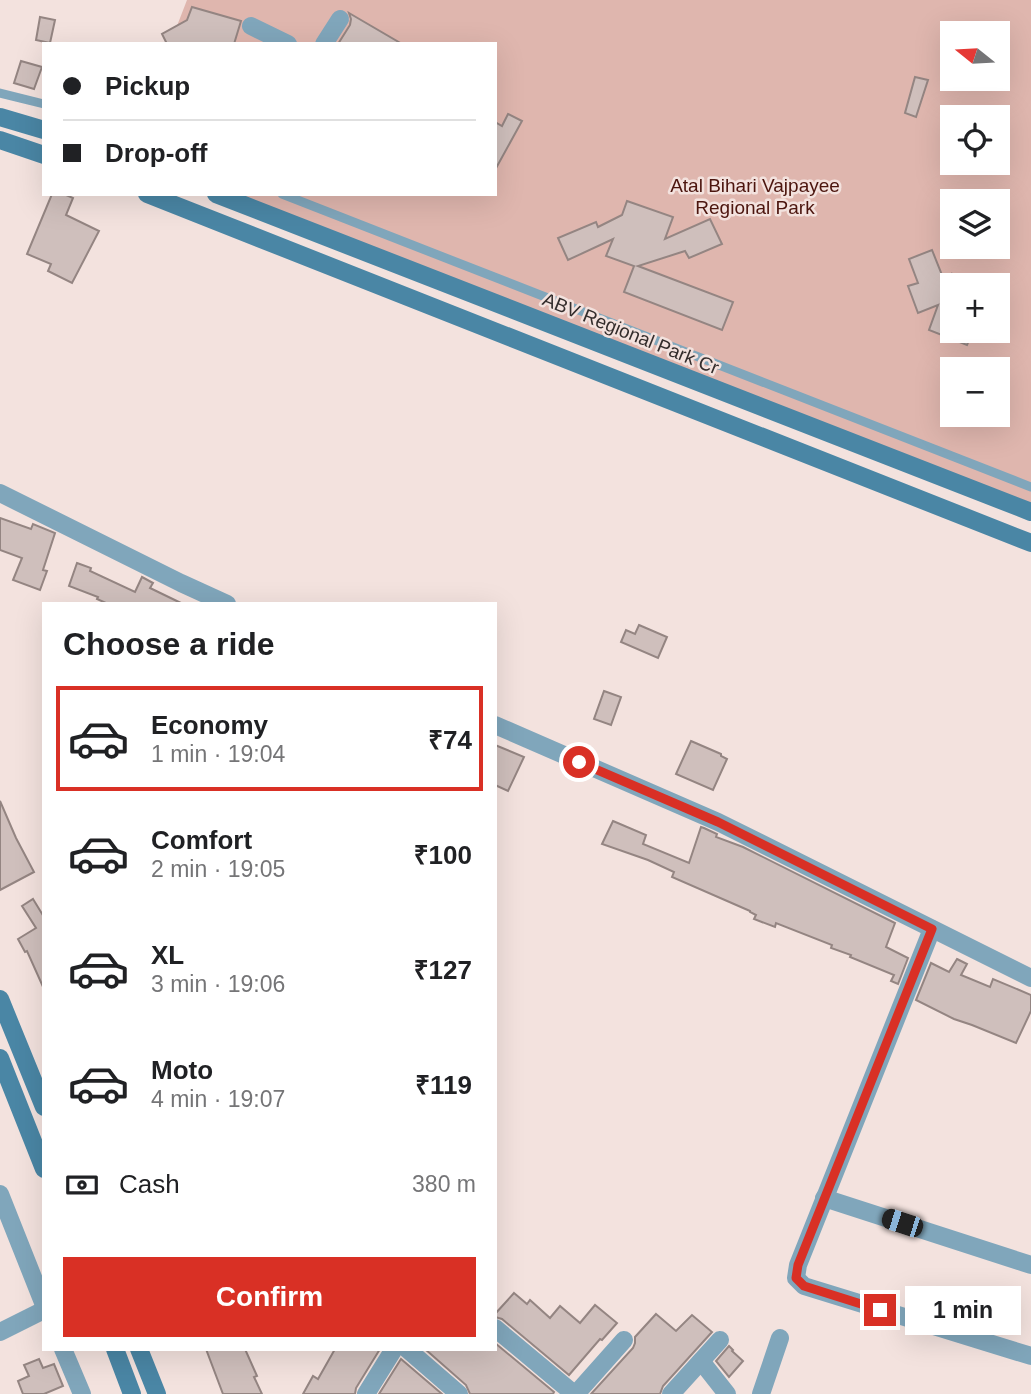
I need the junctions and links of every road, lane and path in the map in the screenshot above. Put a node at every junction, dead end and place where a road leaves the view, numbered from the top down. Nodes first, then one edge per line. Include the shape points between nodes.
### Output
1 (340, 19) dead end
2 (251, 26) dead end
3 (284, 42) edge
4 (325, 42) edge
5 (0, 93) edge
6 (42, 104) edge
7 (0, 117) edge
8 (42, 129) edge
9 (0, 140) edge
10 (42, 154) edge
11 (152, 196) edge
12 (221, 196) edge
13 (287, 196) edge
14 (1031, 487) edge
15 (0, 493) edge
16 (1031, 512) edge
17 (1031, 543) edge
18 (223, 602) edge
19 (497, 726) edge
20 (932, 929) junction
21 (1031, 978) edge
22 (0, 999) edge
23 (0, 1058) edge
24 (42, 1102) edge
25 (42, 1164) edge
26 (0, 1194) edge
27 (824, 1198) junction
28 (1031, 1265) edge
29 (42, 1302) edge
30 (42, 1308) edge
31 (497, 1330) edge
32 (0, 1332) edge
33 (780, 1338) dead end
34 (624, 1340) dead end
35 (720, 1340) dead end
36 (64, 1351) edge
37 (116, 1351) edge
38 (140, 1351) edge
39 (393, 1351) edge
40 (409, 1351) edge
41 (1031, 1356) edge
42 (701, 1361) junction
43 (82, 1394) edge
44 (132, 1394) edge
45 (157, 1394) edge
46 (366, 1394) edge
47 (459, 1394) edge
48 (575, 1394) edge
49 (671, 1394) edge
50 (727, 1394) edge
51 (761, 1394) edge

1 - 4 street
2 - 3 street
5 - 6 lane
7 - 8 street
9 - 10 street
11 - 17 street
12 - 16 street, ABV Regional Park Cr
13 - 14 lane
15 - 18 street
19 - 20 street via 718,822
20 - 21 street
20 - 27 street
22 - 24 street
23 - 25 street
26 - 29 street
27 - 28 street
27 - 41 street via 798,1265 796,1278 804,1286
30 - 32 street
31 - 48 street
33 - 51 street
34 - 48 street
35 - 42 street
36 - 43 street
37 - 44 street
38 - 45 street
39 - 46 street
40 - 47 street
42 - 49 street
42 - 50 street

